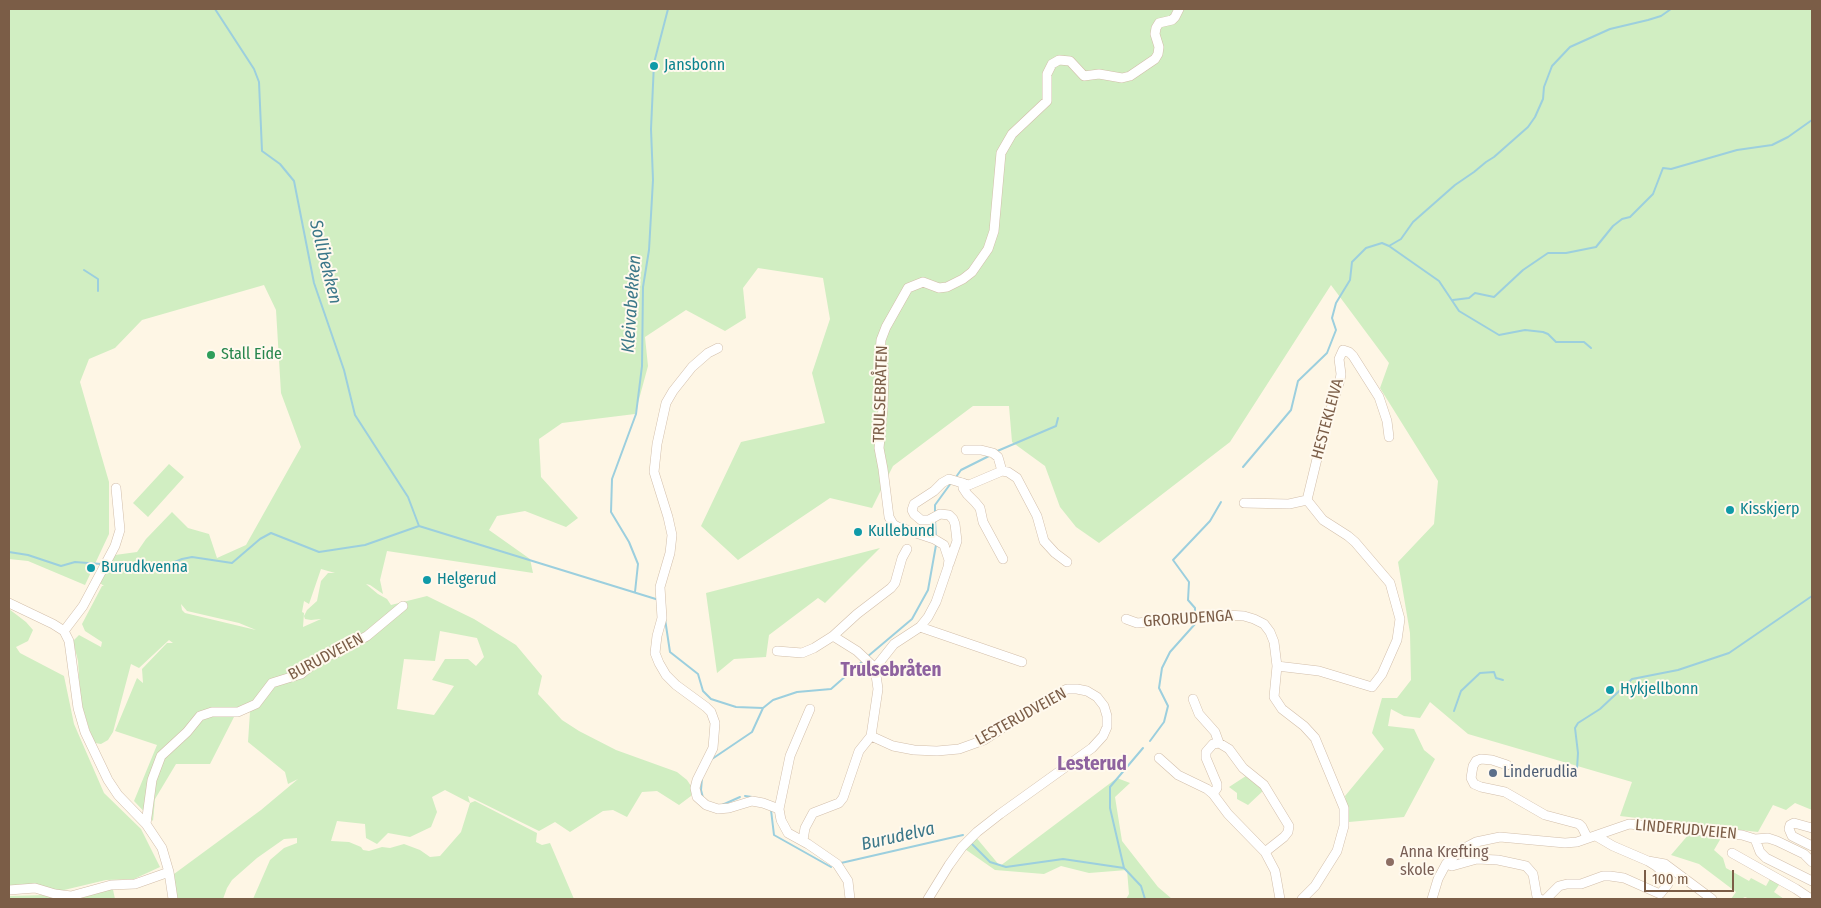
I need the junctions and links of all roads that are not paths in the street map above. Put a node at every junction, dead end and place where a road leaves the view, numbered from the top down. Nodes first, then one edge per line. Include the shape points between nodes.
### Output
1 (1178, 9) edge
2 (718, 348) dead end
3 (1389, 437) dead end
4 (966, 450) dead end
5 (1002, 471) junction
6 (963, 483) junction
7 (116, 488) dead end
8 (1307, 500) junction
9 (1244, 503) dead end
10 (907, 549) dead end
11 (1003, 559) dead end
12 (1067, 562) dead end
13 (948, 567) junction
14 (9, 603) edge
15 (403, 606) dead end
16 (1126, 619) dead end
17 (920, 627) junction
18 (64, 631) junction
19 (833, 636) junction
20 (777, 651) dead end
21 (1022, 662) dead end
22 (1277, 666) junction
23 (876, 668) junction
24 (1193, 699) dead end
25 (810, 709) dead end
26 (871, 736) junction
27 (1219, 743) junction
28 (1159, 758) dead end
29 (1507, 765) dead end
30 (1213, 794) junction
31 (774, 807) junction
32 (146, 824) junction
33 (1812, 828) edge
34 (1592, 837) junction
35 (1756, 839) junction
36 (803, 840) junction
37 (1812, 846) edge
38 (1266, 852) junction
39 (1732, 853) dead end
40 (1648, 861) junction
41 (1812, 862) edge
42 (1446, 864) junction
43 (169, 872) junction
44 (1812, 881) edge
45 (9, 890) edge
46 (1663, 897) edge
47 (173, 899) edge
48 (850, 899) edge
49 (928, 899) edge
50 (1280, 899) edge
51 (1302, 899) edge
52 (1432, 899) edge
53 (1539, 899) edge
54 (1712, 899) edge
55 (1811, 899) edge

1 - 13 street, TRULSEBRÅTEN via 1172,20 1159,23 1156,28 1158,54 1130,76 1084,76 1070,61 1059,60 1052,64 1047,74 1047,102 1012,134 1002,153 994,231 988,250 964,279 947,287 939,288 923,282 908,288 886,327 880,352 884,371 879,448 889,517 898,527 944,545
2 - 31 street via 692,367 673,391 663,415 654,472 672,535 660,587 662,618 655,653 658,663 676,685 706,707 716,723 713,748 697,780 696,797 718,809 752,801
3 - 8 street, HESTEKLEIVA via 1379,397 1353,356 1343,350 1339,359 1340,380
4 - 5 street via 993,453 998,457
5 - 6 street via 975,483
5 - 12 street via 1017,478 1037,516 1044,541
6 - 11 street via 967,494 980,508 983,522
6 - 13 street via 946,480 912,507 921,520 940,514 953,519 957,541
7 - 18 street via 120,530 116,546 83,606
8 - 9 street via 1289,504
8 - 22 street via 1323,520 1348,536 1390,583 1400,619 1399,629 1388,661 1372,687 1319,671
10 - 19 street via 891,588
13 - 17 street via 936,602
14 - 18 street
15 - 32 street, BURUDVEIEN via 367,636 322,657 301,674 272,683 256,704 238,712 212,712 200,716 161,756 152,780
16 - 22 street, GRORUDENGA via 1137,622 1227,615 1254,619 1270,632
17 - 21 street
17 - 23 street via 894,644
18 - 32 street via 69,641 78,708 85,732 108,780
19 - 20 street via 802,653
19 - 23 street
22 - 51 street, GRORUDENGA via 1274,697 1282,709 1315,738 1344,808 1344,826 1337,851
23 - 26 street via 878,689
24 - 27 street
25 - 31 street via 790,756
26 - 36 street via 857,756 843,798 839,803 813,813
26 - 49 street, LESTERUDVEIEN via 893,746 914,750 958,748 984,740 1067,689 1087,691 1097,697 1108,716 1107,728 1092,748 993,820 962,847
27 - 30 street via 1213,744 1206,752 1217,784
27 - 38 street via 1264,785 1289,826 1284,837
28 - 30 street via 1178,775
29 - 34 street via 1481,759 1473,766 1471,778 1474,784 1505,792 1545,815 1578,824
30 - 38 street
31 - 36 street via 785,830
32 - 43 street via 162,848
33 - 37 street via 1794,823 1789,829 1792,836
34 - 35 street, LINDERUDVEIEN via 1629,824 1641,824
34 - 40 street
34 - 42 street, LINDERUDVEIEN via 1565,843 1500,837 1486,839 1459,851
35 - 41 street, LINDERUDVEIEN via 1777,841 1804,854
35 - 44 street, LINDERUDVEIEN via 1760,852 1766,858
36 - 48 street via 839,867 848,881
38 - 50 street via 1275,871
39 - 55 street, LINDERUDVEIEN
40 - 46 street via 1666,874 1668,884
40 - 54 street via 1665,864
42 - 52 street, LINDERUDVEIEN
42 - 53 street via 1452,866 1477,859 1526,866 1532,874
43 - 45 street via 135,884 111,885 71,896 35,888
43 - 47 street
46 - 53 street via 1624,878 1603,876 1581,884 1559,886

